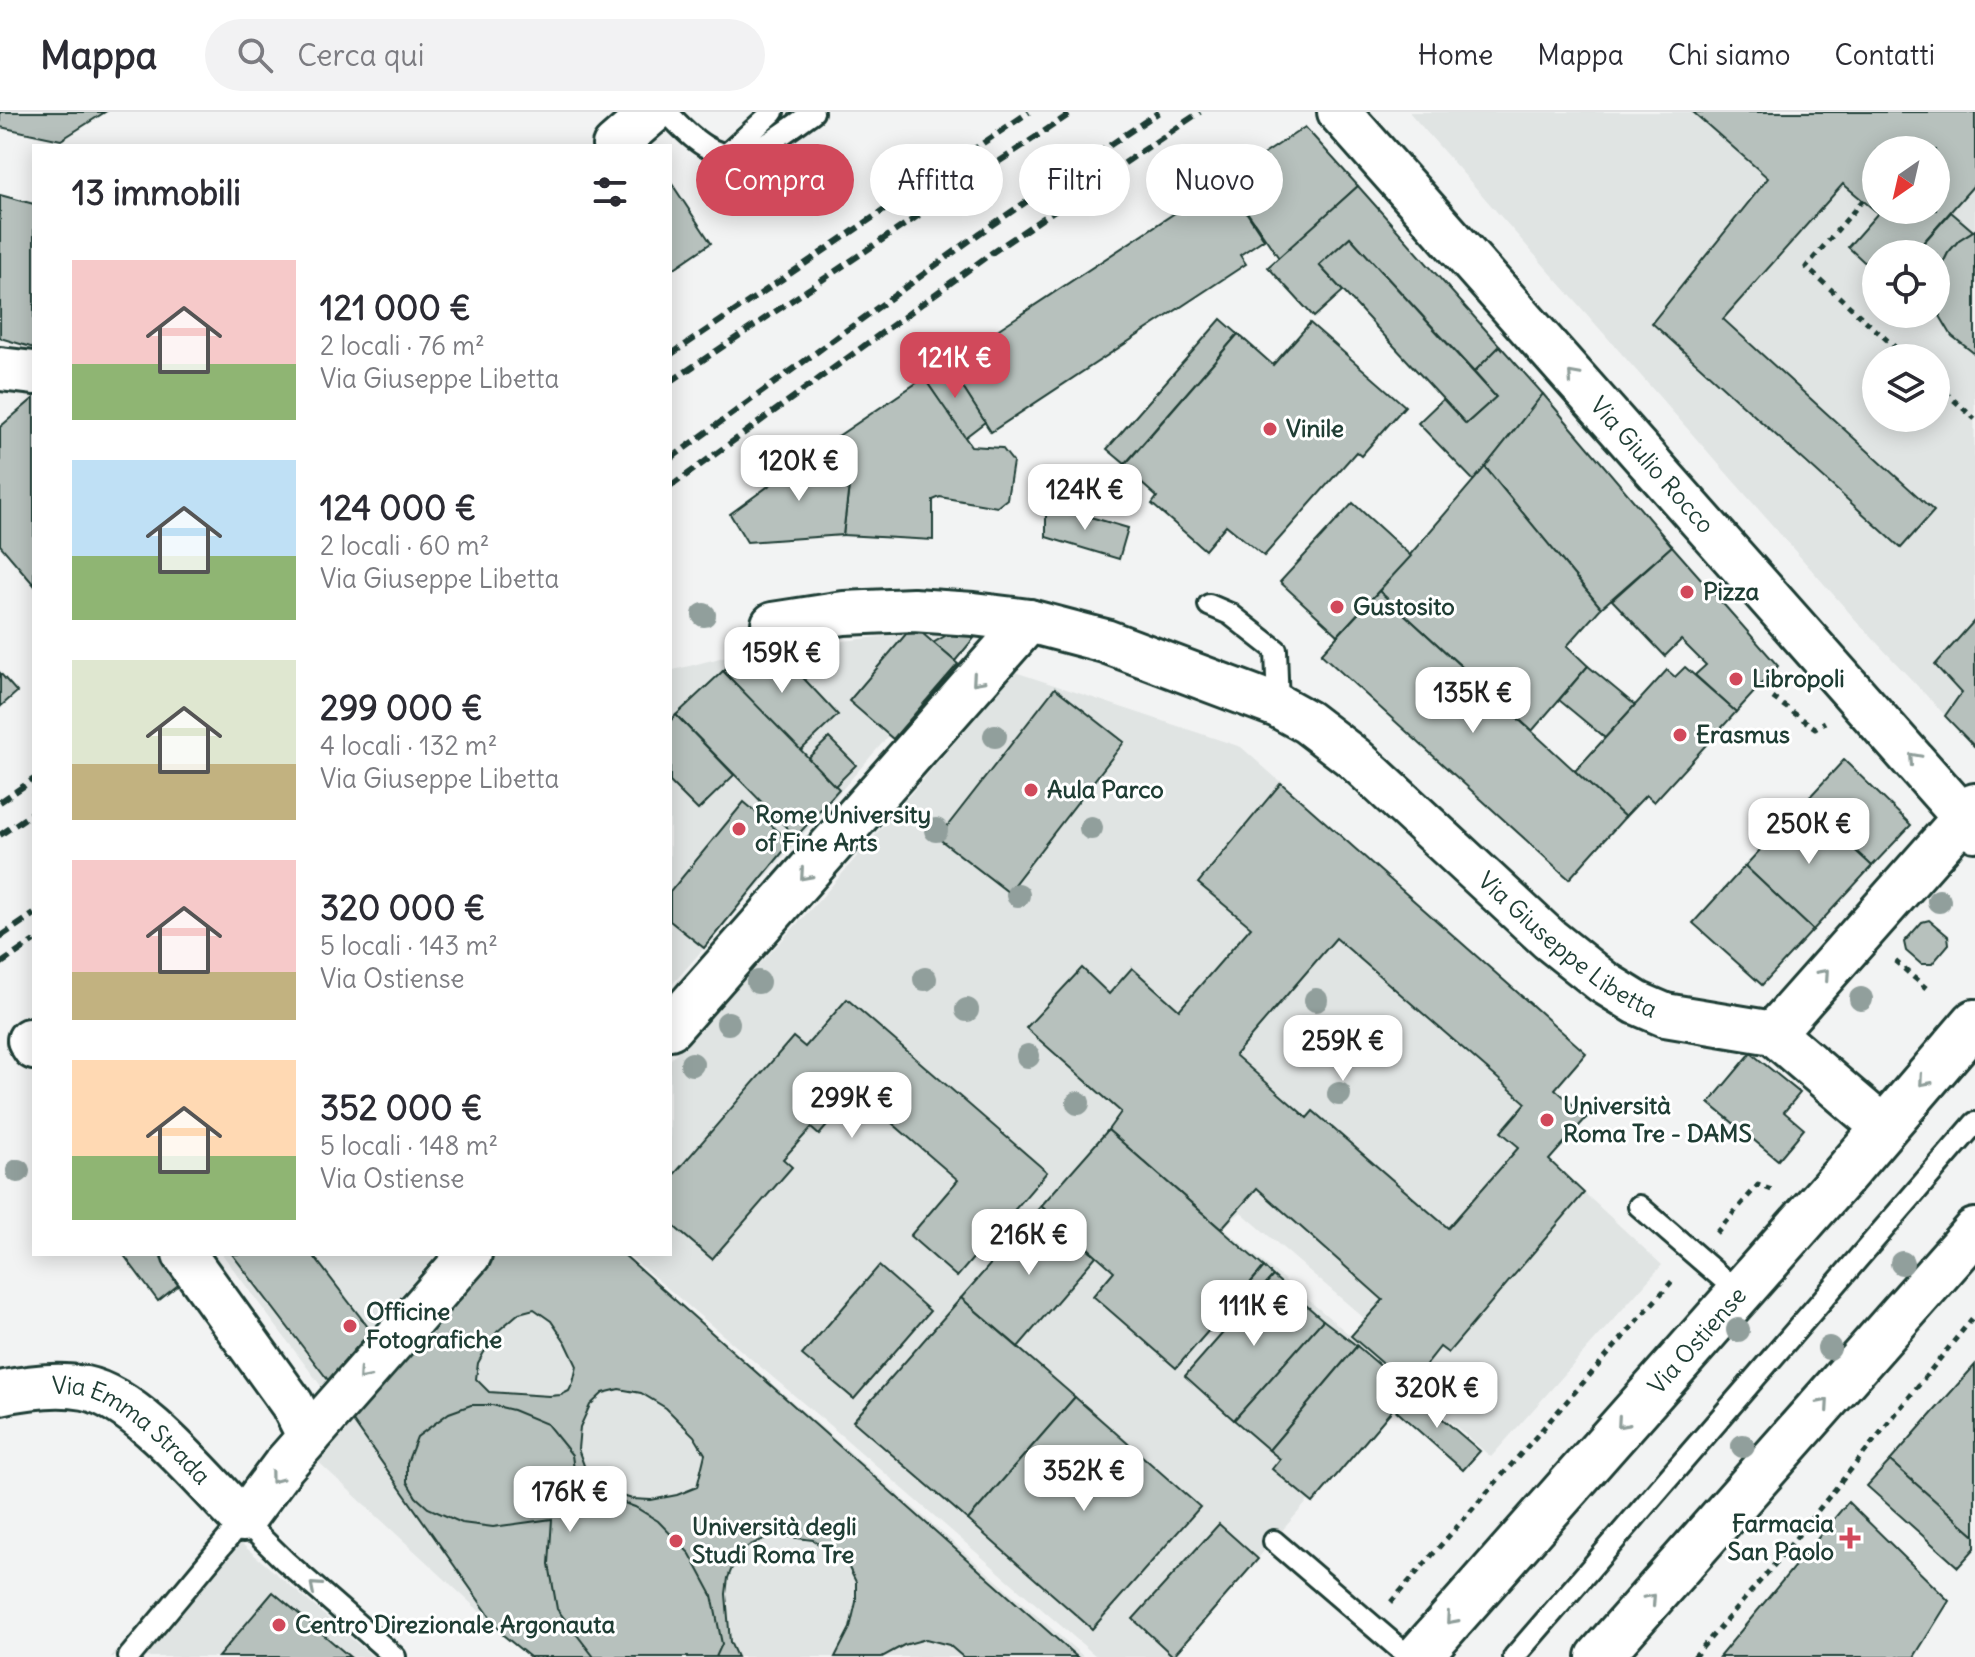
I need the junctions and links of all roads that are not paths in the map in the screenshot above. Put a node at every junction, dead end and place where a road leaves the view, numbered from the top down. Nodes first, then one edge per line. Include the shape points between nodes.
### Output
1 (653, 112) edge
2 (667, 112) edge
3 (773, 112) edge
4 (813, 112) edge
5 (1339, 112) edge
6 (616, 144) edge
7 (698, 144) edge
8 (738, 144) edge
9 (767, 144) edge
10 (0, 369) edge
11 (32, 373) edge
12 (1209, 605) dead end
13 (1029, 621) junction
14 (773, 624) dead end
15 (1278, 706) junction
16 (1972, 817) edge
17 (1975, 1022) edge
18 (672, 1026) edge
19 (1773, 1033) junction
20 (1975, 1123) edge
21 (1884, 1128) junction
22 (1639, 1206) dead end
23 (1975, 1231) edge
24 (185, 1256) edge
25 (468, 1256) edge
26 (1738, 1292) junction
27 (0, 1393) edge
28 (309, 1437) junction
29 (243, 1520) junction
30 (1274, 1541) dead end
31 (1601, 1656) edge
32 (129, 1657) edge
33 (395, 1657) edge
34 (1409, 1657) edge
35 (1418, 1657) edge
36 (1514, 1657) edge

1 - 6 street
2 - 7 lane
3 - 8 lane
4 - 9 lane
16 -> 5 street, Via Giulio Rocco
10 - 11 street
12 - 15 lane via 1230,614 1276,650
13 - 14 street, Via Giuseppe Libetta via 913,610
13 - 15 street, Via Giuseppe Libetta via 1105,641
13 -> 18 street
15 - 19 street, Via Giuseppe Libetta via 1354,758 1566,954 1622,995 1678,1018
19 -> 16 street
17 -> 21 main road, Via Ostiense
19 - 21 street
20 - 36 lane
21 - 26 main road, Via Ostiense
22 - 26 lane
31 -> 23 main road
24 - 28 street via 292,1404
25 -> 28 street
26 -> 35 main road, Via Ostiense
27 - 29 street, Via Emma Strada via 29,1387 84,1388 114,1399 140,1416
28 -> 29 street
29 - 32 lane
33 -> 29 lane
30 - 34 lane

